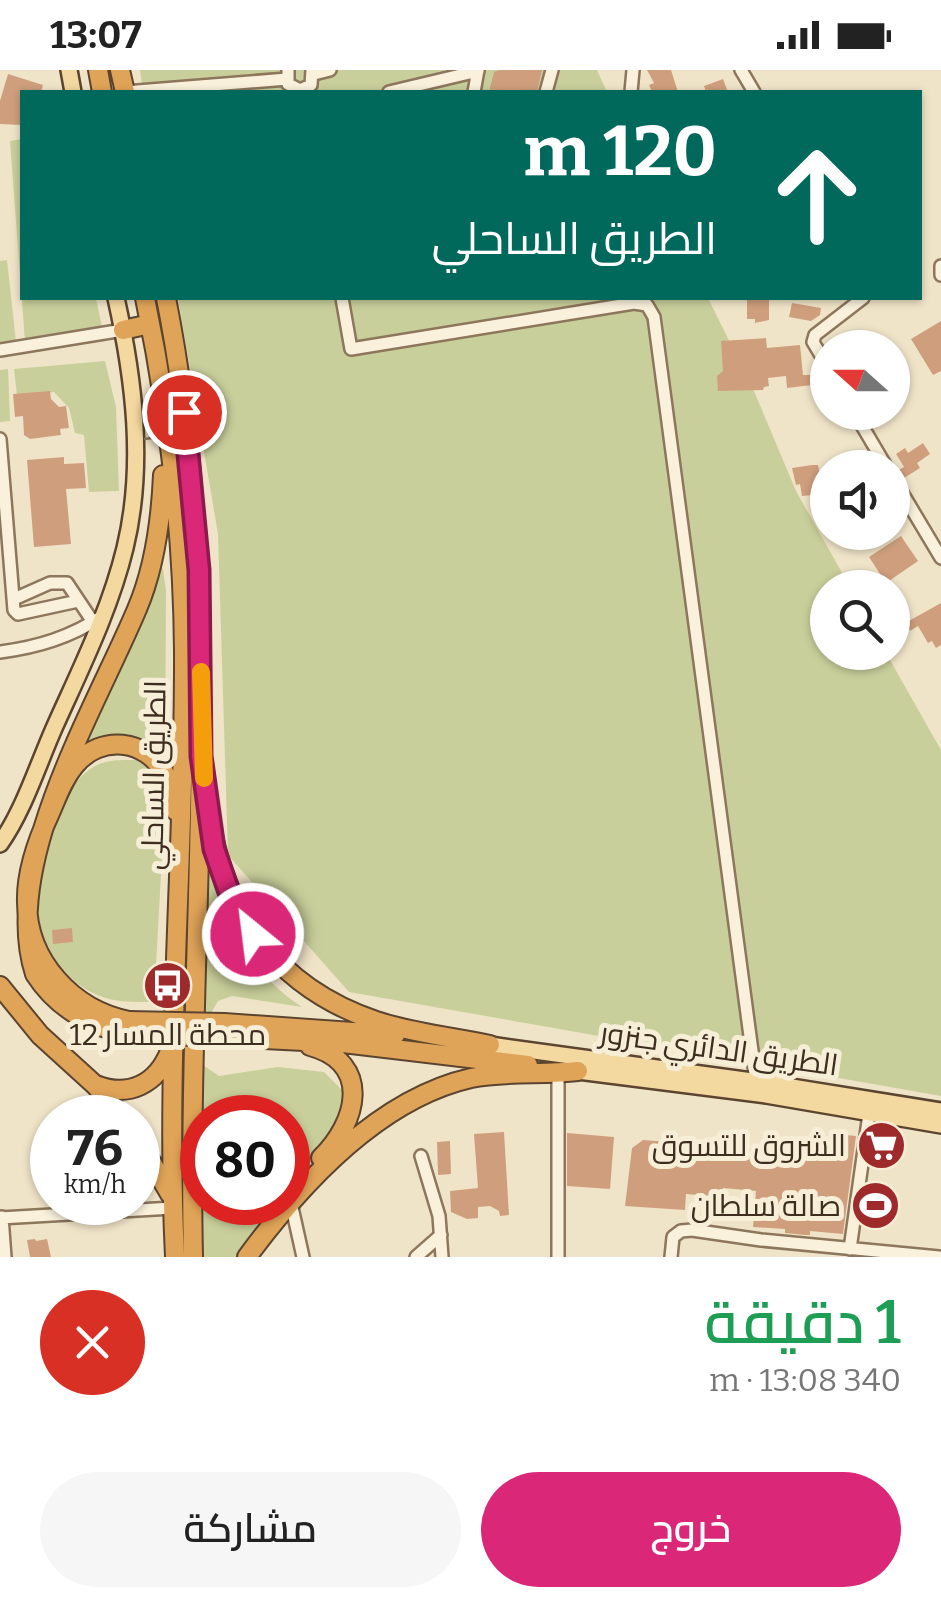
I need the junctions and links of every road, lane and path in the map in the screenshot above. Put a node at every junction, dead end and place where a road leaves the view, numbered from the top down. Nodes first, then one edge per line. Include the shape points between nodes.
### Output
1 (330, 70) edge
2 (478, 70) edge
3 (313, 72) edge
4 (293, 85) edge
5 (439, 86) edge
6 (172, 90) edge
7 (406, 90) edge
8 (941, 266) edge
9 (941, 275) edge
10 (116, 300) edge
11 (145, 300) edge
12 (166, 300) edge
13 (342, 300) edge
14 (860, 300) edge
15 (150, 324) junction
16 (123, 330) junction
17 (820, 330) edge
18 (0, 350) edge
19 (166, 415) junction
20 (209, 427) dead end
21 (144, 439) dead end
22 (0, 440) edge
23 (1, 461) edge
24 (910, 506) edge
25 (941, 558) edge
26 (14, 599) junction
27 (78, 601) junction
28 (98, 619) junction
29 (0, 652) edge
30 (201, 756) junction
31 (0, 844) edge
32 (181, 846) junction
33 (0, 986) edge
34 (129, 1027) junction
35 (225, 1030) junction
36 (286, 1039) junction
37 (490, 1045) junction
38 (171, 1048) junction
39 (578, 1071) junction
40 (558, 1074) junction
41 (756, 1081) junction
42 (95, 1085) junction
43 (103, 1095) edge
44 (191, 1095) edge
45 (941, 1111) edge
46 (869, 1114) junction
47 (941, 1125) edge
48 (420, 1156) dead end
49 (310, 1172) edge
50 (310, 1178) edge
51 (160, 1180) edge
52 (172, 1203) junction
53 (1, 1218) edge
54 (191, 1225) edge
55 (269, 1225) edge
56 (296, 1225) edge
57 (442, 1234) junction
58 (850, 1249) junction
59 (6, 1257) edge
60 (175, 1257) edge
61 (192, 1257) edge
62 (247, 1257) edge
63 (304, 1257) edge
64 (416, 1257) edge
65 (442, 1257) edge
66 (558, 1257) edge
67 (671, 1257) edge
68 (938, 1257) edge

1 - 3 street
2 - 5 street
3 - 4 street via 311,85
4 - 6 street
5 - 7 street
8 - 9 street
10 - 16 main road
11 - 15 highway, الطريق الساحلي
12 - 30 highway, الطريق الساحلي via 195,508
13 - 41 street via 351,349 634,303 647,305 654,318
14 - 17 street
15 - 16 highway
15 - 19 highway, الطريق الساحلي
16 - 18 street
16 - 28 main road via 134,417 134,492 125,548
19 - 32 highway, الطريق الساحلي via 184,647
19 - 34 highway via 156,549 140,604 33,820 15,903 17,933 44,988 89,1022
20 - 21 path, bridge
22 - 23 street
23 - 26 street
24 - 25 street
26 - 27 street via 58,581
26 - 27 street via 18,614
27 - 28 street
28 - 29 street via 51,643
28 - 31 main road
30 - 37 highway via 214,849 229,892 253,934 281,964 349,1011
30 - 44 highway, الطريق الساحلي
32 - 34 highway via 174,797 161,768 139,748 107,745 76,763 64,782 32,867 26,902 41,957 77,1000
32 - 38 highway, الطريق الساحلي
33 - 42 highway via 40,1036
34 - 35 highway, bridge
35 - 36 highway
35 - 37 highway via 347,1030
36 - 39 highway
36 - 49 highway via 333,1056 352,1083 343,1133
37 - 41 main road, الطريق الدائري جنزور
38 - 42 highway via 152,1080 139,1088 124,1092
38 - 52 highway, الطريق الساحلي
39 - 40 highway
39 - 46 main road, الطريق الدائري جنزور
40 - 50 highway via 475,1077 414,1098
40 - 66 street
41 - 45 main road, الطريق الدائري جنزور
42 - 43 highway
46 - 47 main road, الطريق الدائري جنزور
46 - 58 street
48 - 57 street
51 - 52 highway
52 - 53 street
52 - 60 highway, الطريق الساحلي
53 - 59 street
54 - 61 highway, الطريق الساحلي
55 - 62 highway
56 - 63 street
57 - 64 street
57 - 65 street
58 - 67 street via 681,1231 670,1243
58 - 68 street

